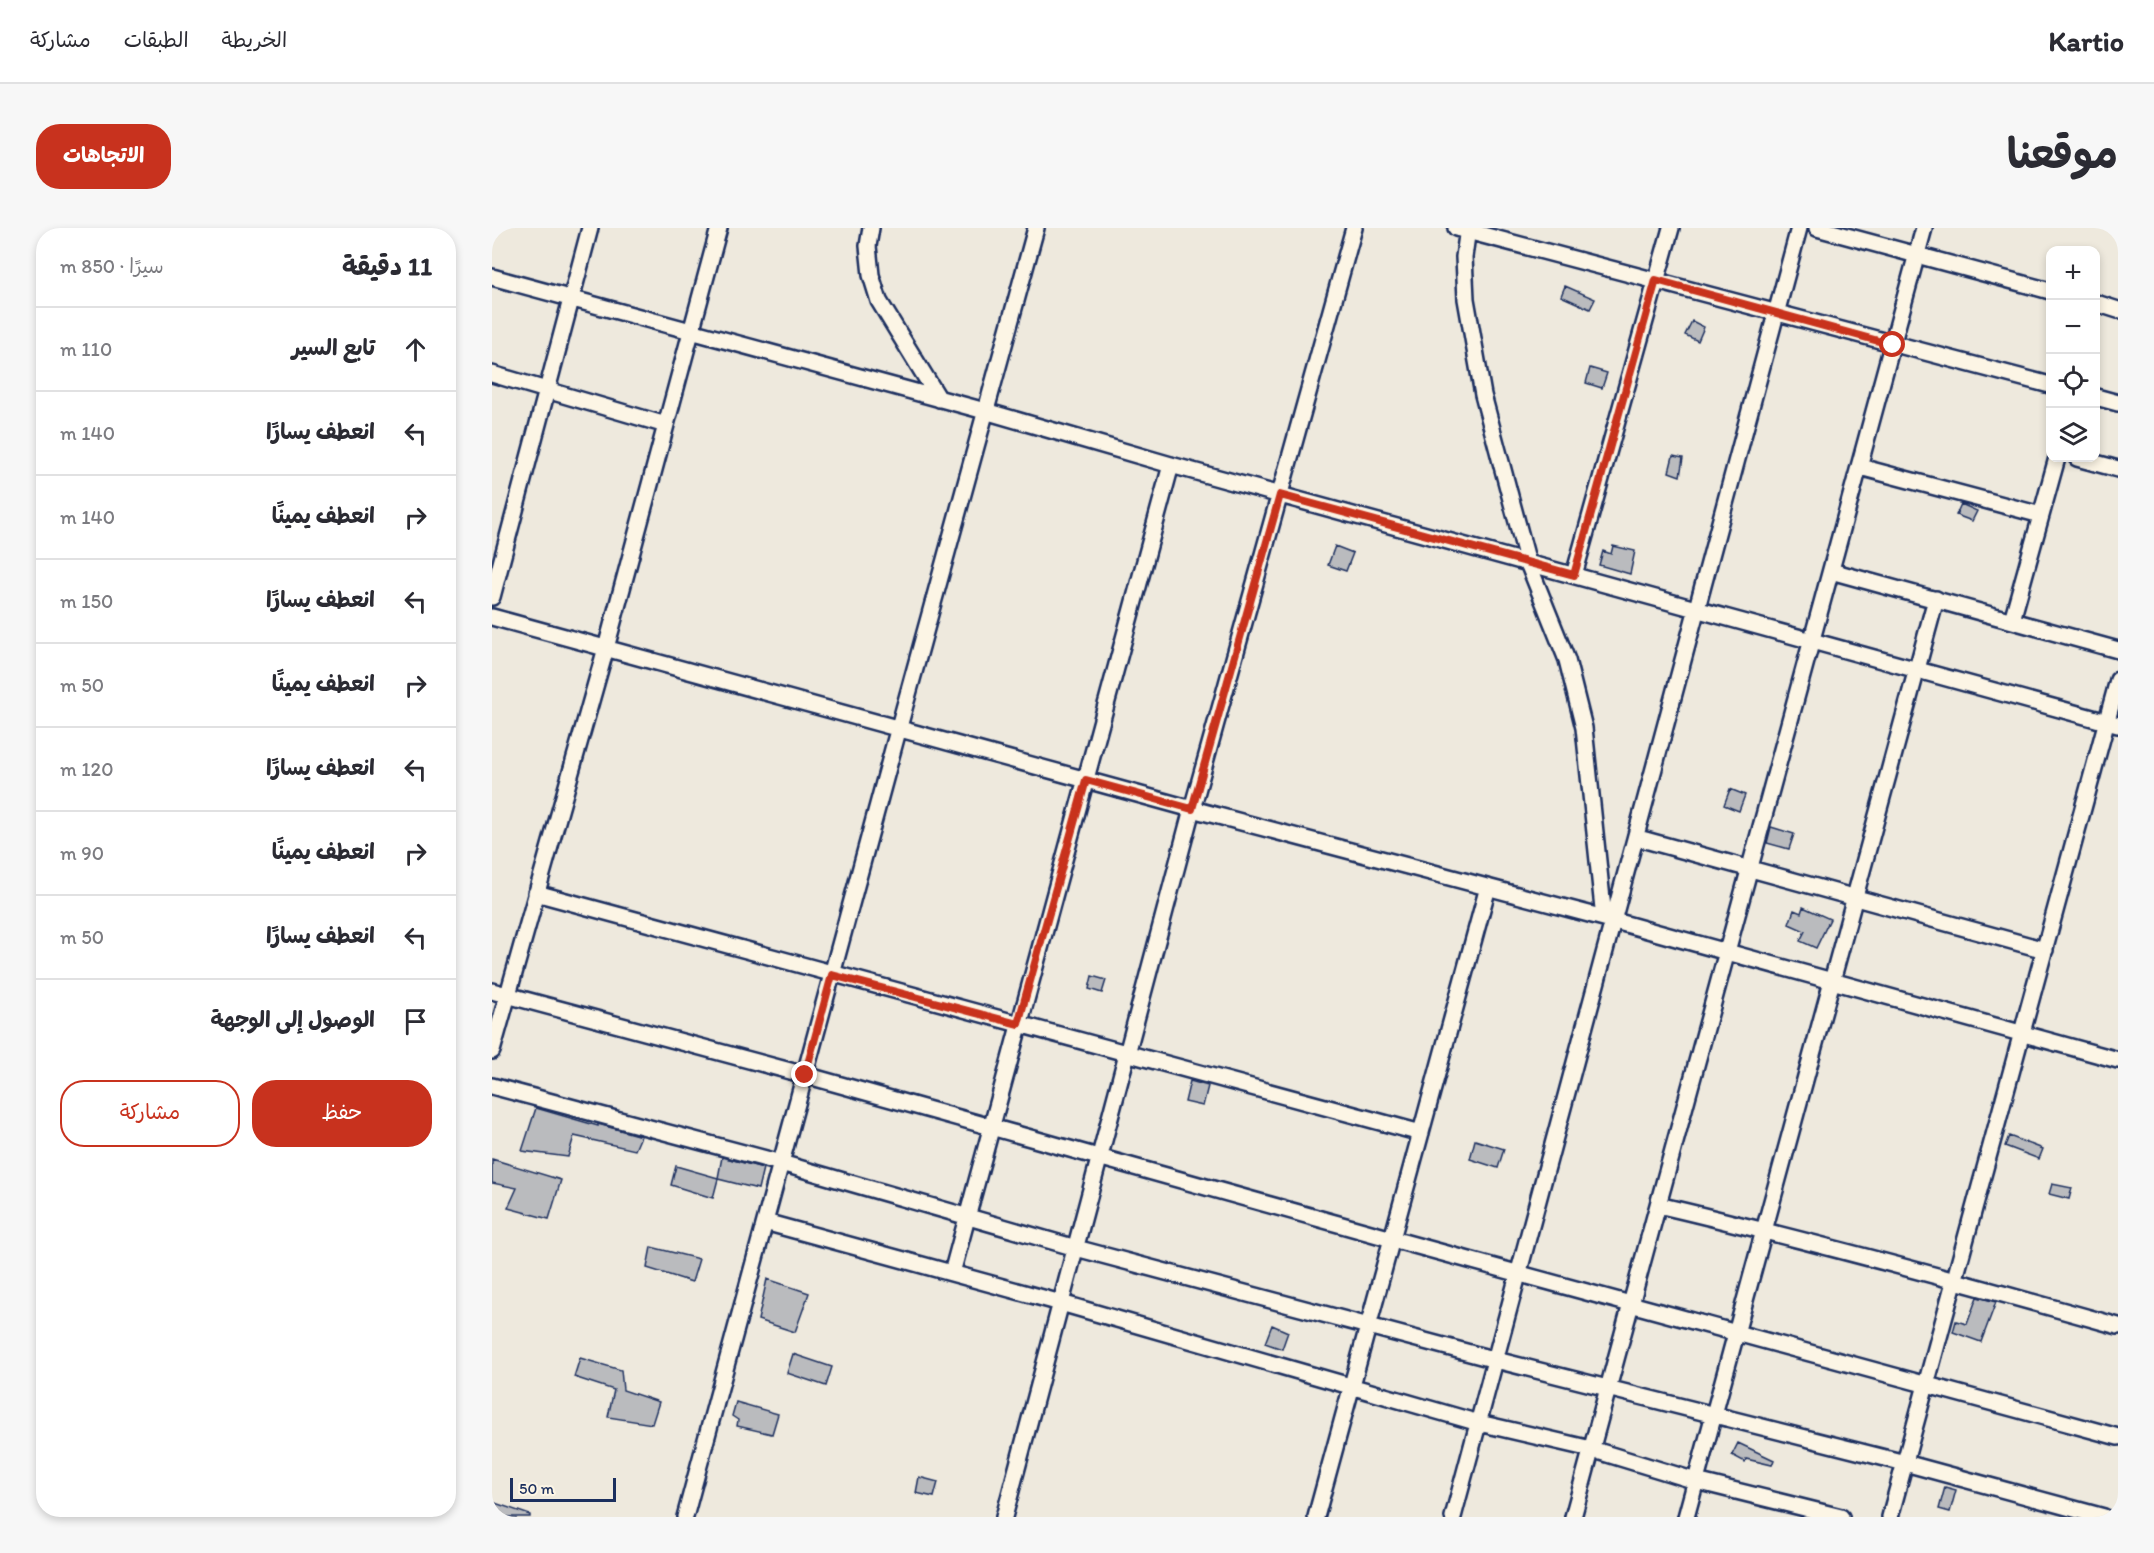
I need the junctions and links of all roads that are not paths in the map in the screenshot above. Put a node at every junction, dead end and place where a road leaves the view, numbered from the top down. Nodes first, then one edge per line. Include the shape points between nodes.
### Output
1 (590, 228) edge
2 (720, 228) edge
3 (871, 228) edge
4 (1036, 228) edge
5 (1354, 228) edge
6 (1671, 228) edge
7 (1799, 228) edge
8 (1817, 228) edge
9 (1924, 228) edge
10 (1463, 229) edge
11 (1917, 255) junction
12 (492, 278) edge
13 (1656, 280) junction
14 (2046, 290) edge
15 (571, 299) junction
16 (2100, 304) edge
17 (2118, 310) edge
18 (1777, 314) junction
19 (692, 331) junction
20 (1893, 345) junction
21 (492, 374) edge
22 (2046, 385) edge
23 (547, 390) junction
24 (2100, 398) edge
25 (939, 399) junction
26 (2118, 403) edge
27 (985, 411) junction
28 (666, 425) junction
29 (2056, 462) edge
30 (2092, 462) edge
31 (1171, 465) junction
32 (1860, 467) junction
33 (2118, 469) edge
34 (1280, 495) junction
35 (2041, 515) junction
36 (1528, 563) junction
37 (1831, 571) junction
38 (1574, 575) junction
39 (492, 597) edge
40 (1936, 599) junction
41 (1697, 609) junction
42 (492, 617) edge
43 (2012, 620) junction
44 (1812, 642) junction
45 (606, 648) junction
46 (2118, 650) edge
47 (1917, 670) junction
48 (2118, 680) edge
49 (2112, 723) edge
50 (898, 727) junction
51 (1086, 780) junction
52 (1192, 809) junction
53 (1638, 838) junction
54 (1749, 870) junction
55 (1488, 887) junction
56 (536, 893) junction
57 (1854, 899) junction
58 (1610, 920) junction
59 (2044, 950) junction
60 (1726, 952) junction
61 (832, 975) junction
62 (1832, 981) junction
63 (499, 993) edge
64 (1018, 1024) junction
65 (2022, 1033) junction
66 (492, 1051) edge
67 (1128, 1053) junction
68 (2118, 1060) edge
69 (805, 1075) junction
70 (492, 1086) edge
71 (991, 1128) junction
72 (1421, 1133) junction
73 (1100, 1158) junction
74 (781, 1163) junction
75 (1658, 1204) junction
76 (968, 1216) junction
77 (765, 1222) junction
78 (1764, 1230) junction
79 (1392, 1239) junction
80 (1076, 1248) junction
81 (952, 1273) junction
82 (1520, 1274) junction
83 (1955, 1280) junction
84 (1061, 1304) junction
85 (1631, 1304) junction
86 (1368, 1326) junction
87 (2118, 1326) edge
88 (1736, 1333) junction
89 (1496, 1360) junction
90 (1926, 1384) junction
91 (1351, 1387) junction
92 (1608, 1390) junction
93 (1714, 1415) junction
94 (1479, 1423) junction
95 (2118, 1437) edge
96 (1591, 1449) junction
97 (1905, 1463) junction
98 (1696, 1481) junction
99 (685, 1517) edge
100 (1004, 1517) edge
101 (1316, 1517) edge
102 (1453, 1517) edge
103 (1572, 1517) edge
104 (1686, 1517) edge
105 (1841, 1517) edge
106 (1890, 1517) edge
107 (2104, 1517) edge

1 - 15 street
2 - 19 street
3 - 25 street via 871,275 879,302
4 - 27 street
5 - 34 street
6 - 13 street
7 - 18 street
8 - 11 street
9 - 11 street
10 - 13 street
10 - 36 street via 1466,298 1483,395
11 - 14 street
11 - 20 street
12 - 15 street
13 - 18 street
13 - 38 street
15 - 19 street
15 - 23 street
16 - 17 street
18 - 20 street
18 - 41 street
19 - 25 street
19 - 28 street
20 - 22 street
20 - 32 street
21 - 23 street
23 - 28 street
23 - 39 street
24 - 26 street
25 - 27 street
27 - 31 street
27 - 50 street
28 - 45 street
29 - 35 street
30 - 33 street
31 - 34 street
31 - 51 street
32 - 35 street
32 - 37 street
34 - 36 street
34 - 52 street
35 - 43 street
36 - 38 street
36 - 58 street via 1567,660 1584,728
37 - 40 street
37 - 44 street
38 - 41 street
40 - 43 street
40 - 47 street
41 - 44 street
41 - 53 street
42 - 45 street
43 - 46 street
44 - 47 street
44 - 54 street
45 - 50 street
45 - 56 street
47 - 49 street
47 - 57 street
48 - 49 street
49 - 59 street
50 - 51 street
50 - 61 street
51 - 52 street
51 - 64 street
52 - 55 street
52 - 67 street
53 - 54 street
53 - 58 street
54 - 57 street
54 - 60 street
55 - 58 street
55 - 72 street
56 - 61 street
56 - 63 street
57 - 59 street
57 - 62 street
58 - 60 street
58 - 82 street
59 - 65 street
60 - 62 street
60 - 75 street
61 - 64 street
61 - 69 street
62 - 65 street
62 - 78 street
63 - 66 street
63 - 69 street
64 - 67 street
64 - 71 street
65 - 68 street
65 - 83 street
67 - 72 street
67 - 73 street
69 - 71 street
69 - 74 street
70 - 74 street
71 - 73 street
71 - 76 street
72 - 79 street
73 - 79 street
73 - 80 street
74 - 76 street
74 - 77 street
75 - 78 street
75 - 85 street
76 - 80 street
76 - 81 street
77 - 81 street
77 - 99 street
78 - 83 street
78 - 88 street
79 - 82 street
79 - 86 street
80 - 84 street
80 - 86 street
81 - 84 street
82 - 85 street
82 - 89 street
83 - 87 street
83 - 90 street
84 - 91 street
84 - 100 street
85 - 88 street
85 - 92 street
86 - 89 street
86 - 91 street
88 - 90 street
88 - 93 street
89 - 92 street
89 - 94 street
90 - 95 street
90 - 97 street
91 - 94 street
91 - 101 street
92 - 93 street
92 - 96 street
93 - 97 street
93 - 98 street
94 - 96 street
94 - 102 street
96 - 98 street
96 - 103 street
97 - 106 street
97 - 107 street
98 - 104 street
98 - 105 street

